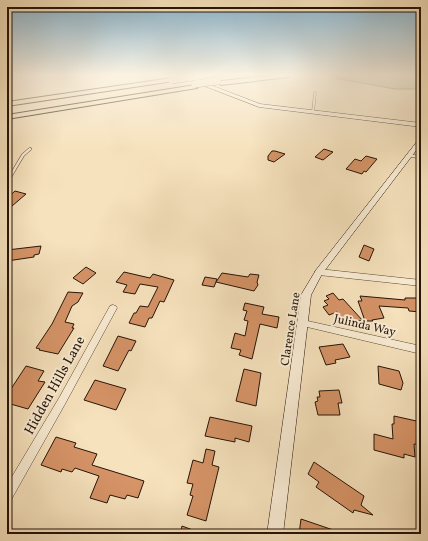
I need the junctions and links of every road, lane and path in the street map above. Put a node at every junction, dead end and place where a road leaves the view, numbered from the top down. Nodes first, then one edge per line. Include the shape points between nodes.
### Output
1 (33, 100) edge
2 (61, 100) edge
3 (85, 100) edge
4 (112, 100) edge
5 (244, 100) edge
6 (316, 100) edge
7 (7, 104) edge
8 (7, 109) edge
9 (313, 112) junction
10 (7, 113) edge
11 (7, 117) edge
12 (421, 125) edge
13 (421, 140) edge
14 (30, 149) dead end
15 (410, 155) junction
16 (421, 158) edge
17 (7, 182) edge
18 (319, 272) junction
19 (421, 283) edge
20 (113, 308) dead end
21 (303, 323) junction
22 (421, 350) edge
23 (7, 496) edge
24 (275, 534) edge

1 - 7 highway, bridge
2 - 8 highway
3 - 10 highway
4 - 11 highway, bridge
5 - 9 street via 282,109
6 - 9 lane
9 - 12 street
13 - 15 street, Clarence Lane
14 - 17 lane via 23,155
15 - 16 street
15 - 18 street, Clarence Lane
18 - 19 street
18 - 21 street, Clarence Lane via 306,295
20 - 23 street, Hidden Hills Lane
21 - 22 street, Julinda Way
21 - 24 street, Clarence Lane

